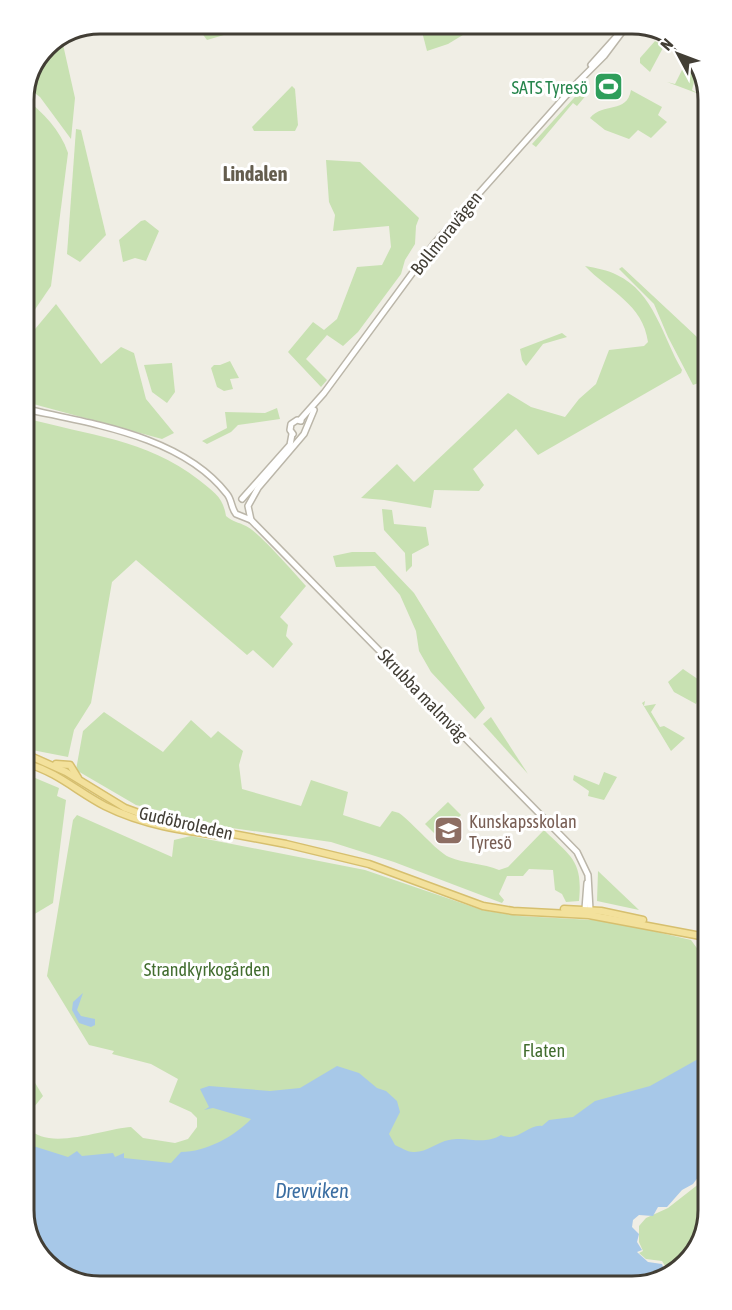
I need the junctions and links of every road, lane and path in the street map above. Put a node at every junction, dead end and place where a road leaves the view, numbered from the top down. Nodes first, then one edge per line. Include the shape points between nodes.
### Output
1 (620, 35) edge
2 (324, 393) junction
3 (35, 411) edge
4 (300, 420) junction
5 (306, 426) junction
6 (292, 434) junction
7 (300, 436) junction
8 (226, 493) junction
9 (240, 499) junction
10 (232, 505) junction
11 (248, 508) junction
12 (241, 515) junction
13 (252, 520) junction
14 (37, 758) joint
15 (70, 765) junction
16 (34, 766) edge
17 (42, 769) junction
18 (66, 772) junction
19 (85, 784) junction
20 (286, 844) junction
21 (587, 912) junction
22 (698, 933) edge

1 - 2 street, Bollmoravägen via 433,245
2 - 4 street, Bollmoravägen
2 - 5 street, Bollmoravägen
3 - 8 street via 118,430 154,443 185,460
4 - 5 street
4 - 6 street, Bollmoravägen via 291,424
5 - 7 street, Bollmoravägen
6 - 7 street
6 - 9 street via 290,445
7 - 11 street via 258,488
8 - 9 street
8 - 10 street
9 - 10 street
9 - 11 street
10 - 12 street via 232,510
11 - 12 street
11 - 13 street, Skrubba malmväg
12 - 13 street, Skrubba malmväg
13 - 21 street, Skrubba malmväg via 577,852 588,875
14 - 15 main road
14 - 18 main road, Gudöbroleden
15 - 18 main road
15 - 19 main road
16 - 17 main road, Gudöbroleden
17 - 18 main road
17 - 20 main road, Gudöbroleden via 105,806 154,825
18 - 19 main road, Gudöbroleden
19 - 20 main road, Gudöbroleden via 144,816
20 - 21 main road, Gudöbroleden via 369,864 483,906
21 - 22 main road, Gudöbroleden

